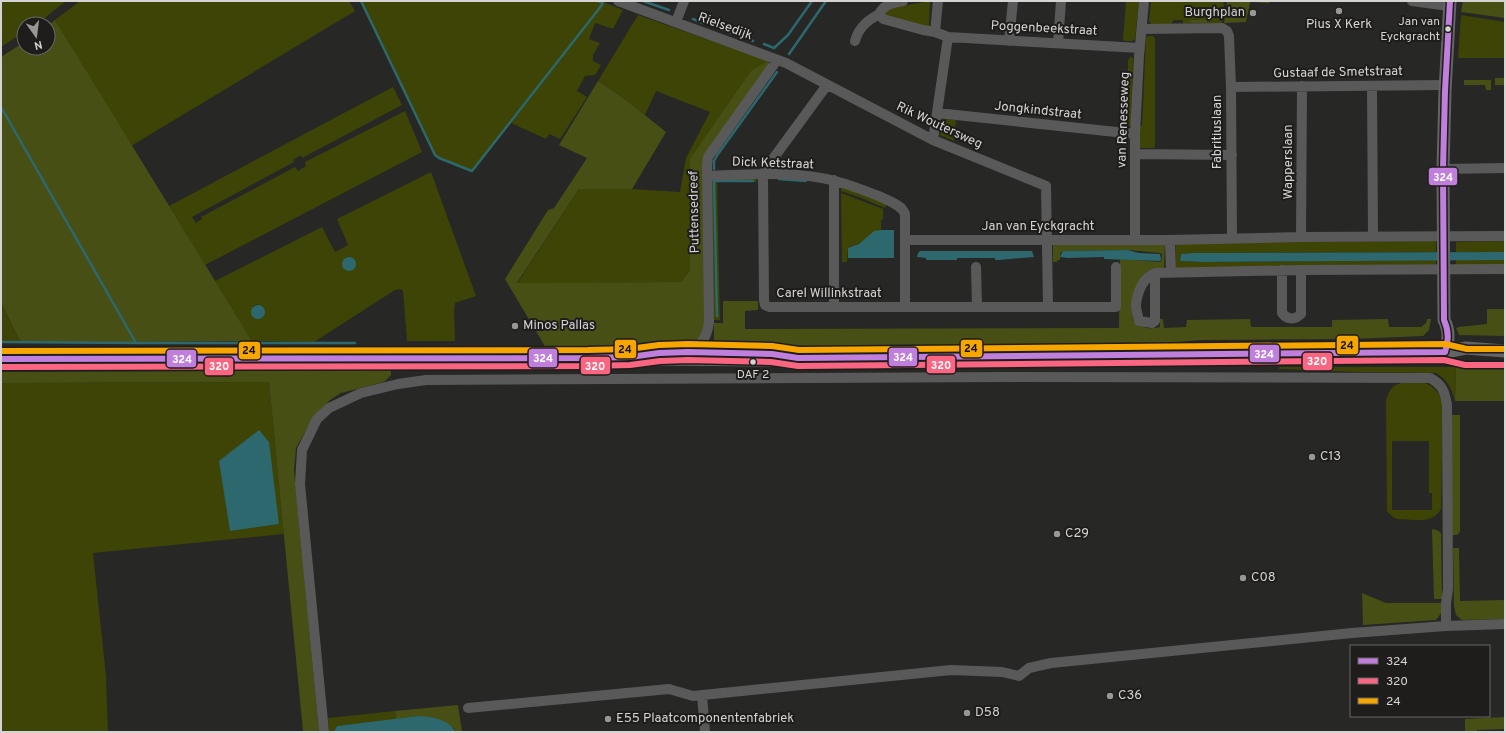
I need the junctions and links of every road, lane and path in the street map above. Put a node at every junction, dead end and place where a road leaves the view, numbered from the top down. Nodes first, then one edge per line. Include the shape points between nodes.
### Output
1 (618, 1) edge
2 (684, 1) edge
3 (903, 1) edge
4 (938, 1) edge
5 (1013, 1) edge
6 (1061, 1) edge
7 (1144, 1) edge
8 (1412, 1) edge
9 (1450, 4) edge
10 (879, 14) junction
11 (676, 22) junction
12 (1142, 29) junction
13 (935, 32) junction
14 (948, 37) junction
15 (855, 41) dead end
16 (1009, 41) junction
17 (1058, 43) junction
18 (1140, 48) junction
19 (777, 60) junction
20 (827, 85) junction
21 (1445, 85) junction
22 (1302, 86) junction
23 (1372, 86) junction
24 (1231, 87) junction
25 (937, 113) junction
26 (1135, 134) junction
27 (933, 140) junction
28 (1136, 154) junction
29 (1232, 155) junction
30 (1505, 168) edge
31 (1443, 169) junction
32 (763, 175) junction
33 (707, 176) junction
34 (834, 180) junction
35 (1505, 236) edge
36 (1301, 237) junction
37 (1373, 237) junction
38 (1047, 239) junction
39 (1232, 239) junction
40 (906, 240) junction
41 (1135, 240) junction
42 (1170, 240) junction
43 (1443, 241) junction
44 (976, 267) dead end
45 (1116, 267) dead end
46 (1444, 267) junction
47 (1505, 269) edge
48 (1282, 270) junction
49 (1301, 270) junction
50 (1171, 271) junction
51 (1155, 273) dead end
52 (977, 306) junction
53 (1048, 306) junction
54 (834, 307) junction
55 (905, 307) junction
56 (1505, 351) edge
57 (688, 352) junction
58 (1444, 352) junction
59 (630, 357) junction
60 (1505, 357) edge
61 (798, 358) junction
62 (1, 359) edge
63 (1505, 624) edge
64 (1450, 626) junction
65 (702, 695) junction
66 (468, 708) dead end
67 (324, 732) edge
68 (705, 732) edge

1 - 11 street, Rielsedijk
2 - 11 street
3 - 10 street via 890,4
4 - 13 street
5 - 16 street
6 - 17 street
7 - 12 street, van Renesseweg
8 - 9 street
9 - 21 main road
10 - 13 street, Poggenbeekstraat via 883,19
10 - 15 street via 859,29
11 - 19 street, Rielsedijk
12 - 18 street, van Renesseweg
12 - 24 street, Fabritiuslaan via 1222,28 1227,31
13 - 14 street, Poggenbeekstraat
14 - 16 street, Poggenbeekstraat
14 - 25 street
16 - 17 street, Poggenbeekstraat
17 - 18 street, Poggenbeekstraat
18 - 26 street, van Renesseweg
19 - 20 street, Rik Woutersweg
19 - 33 street, Puttensedreef via 710,152
20 - 27 street, Rik Woutersweg
20 - 32 street
21 - 23 street, Gustaaf de Smetstraat
21 - 31 main road
22 - 23 street, Gustaaf de Smetstraat
22 - 24 street, Gustaaf de Smetstraat
22 - 36 street, Wapperslaan
23 - 37 street
24 - 29 street, Fabritiuslaan
25 - 26 street, Jongkindstraat
25 - 27 street
26 - 28 street, van Renesseweg
27 - 38 street, Rik Woutersweg via 1046,186
28 - 29 street
28 - 41 street, van Renesseweg
29 - 39 street, Fabritiuslaan
30 - 31 street
31 - 43 main road
32 - 33 street, Dick Ketstraat
32 - 34 street, Dick Ketstraat via 795,175
32 - 54 street, Carel Willinkstraat via 765,305
33 - 57 street, Puttensedreef via 709,322 707,336
34 - 40 street, Dick Ketstraat via 899,206 905,214
34 - 54 street
35 - 43 street, Jan van Eyckgracht
36 - 37 street, Jan van Eyckgracht
36 - 39 street, Jan van Eyckgracht
37 - 43 street, Jan van Eyckgracht
38 - 40 street, Jan van Eyckgracht
38 - 41 street, Jan van Eyckgracht
38 - 53 street
39 - 42 street, Jan van Eyckgracht
40 - 55 street, Dick Ketstraat
41 - 42 street, Jan van Eyckgracht
42 - 50 street
43 - 46 main road
44 - 52 street
45 - 53 street, Carel Willinkstraat via 1116,307
46 - 47 street
46 - 49 street
46 - 58 main road via 1444,320 1441,328
48 - 49 street
48 - 49 street via 1282,313 1289,318 1301,314
48 - 50 street
50 - 51 street
52 - 53 street, Carel Willinkstraat
52 - 55 street, Carel Willinkstraat
54 - 55 street, Carel Willinkstraat
56 - 58 main road via 1466,348
57 - 59 main road
57 - 61 main road via 772,354
58 - 60 main road via 1466,356
58 - 61 main road
59 - 61 main road via 772,360
59 - 62 main road via 502,354
63 - 64 street
64 - 65 street via 1051,663 1029,668 1019,676 1002,672 951,670
64 - 67 street via 1446,603 1446,400 1438,382 1430,378 426,380 361,393 329,408 317,419 302,450 300,484
65 - 66 street via 694,696 669,689
65 - 68 street

